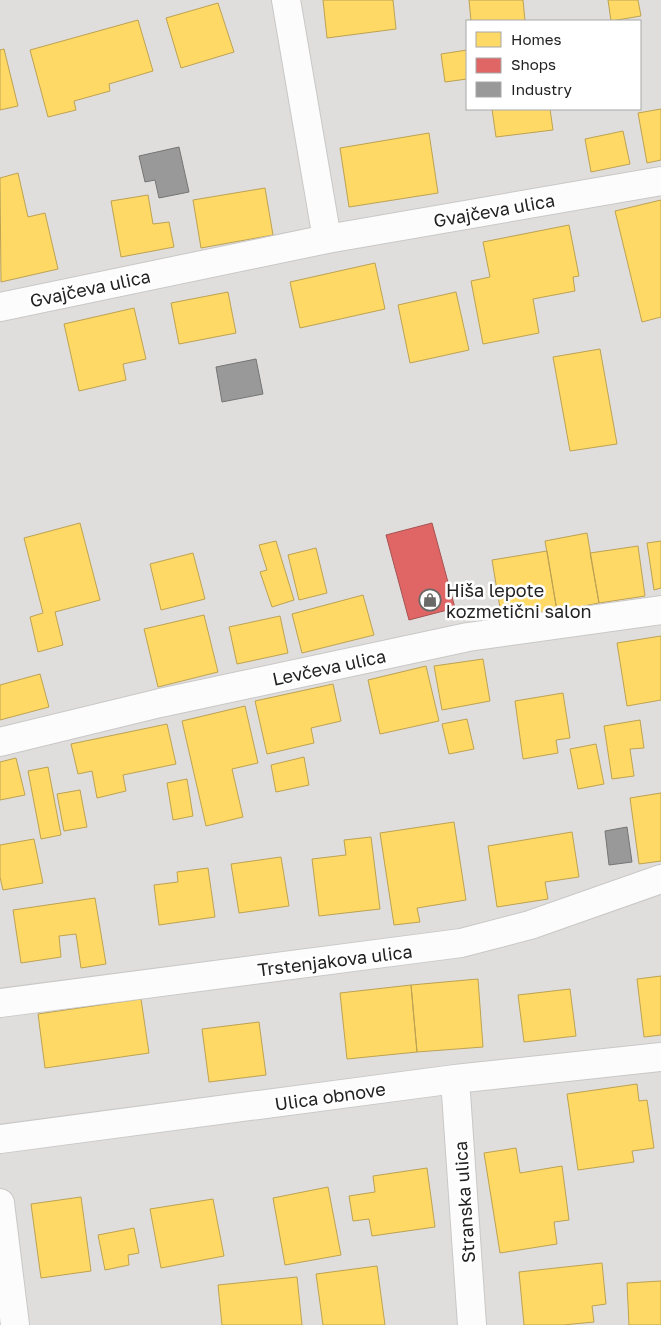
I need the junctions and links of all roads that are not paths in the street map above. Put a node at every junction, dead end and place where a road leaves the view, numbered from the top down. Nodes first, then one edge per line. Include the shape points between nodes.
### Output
1 (286, 0) edge
2 (661, 181) edge
3 (328, 239) junction
4 (0, 307) edge
5 (661, 610) edge
6 (0, 742) edge
7 (661, 879) edge
8 (0, 1003) edge
9 (661, 1057) edge
10 (455, 1079) junction
11 (0, 1139) edge
12 (0, 1203) edge
13 (15, 1325) edge
14 (472, 1325) edge

1 - 3 street
2 - 3 street, Gvajčeva ulica
3 - 4 street, Gvajčeva ulica
5 - 6 street, Levčeva ulica via 468,636 160,703
7 - 8 street, Trstenjakova ulica via 530,925 461,943
9 - 10 street, Ulica obnove
10 - 11 street, Ulica obnove
10 - 14 street, Stranska ulica
12 - 13 street

